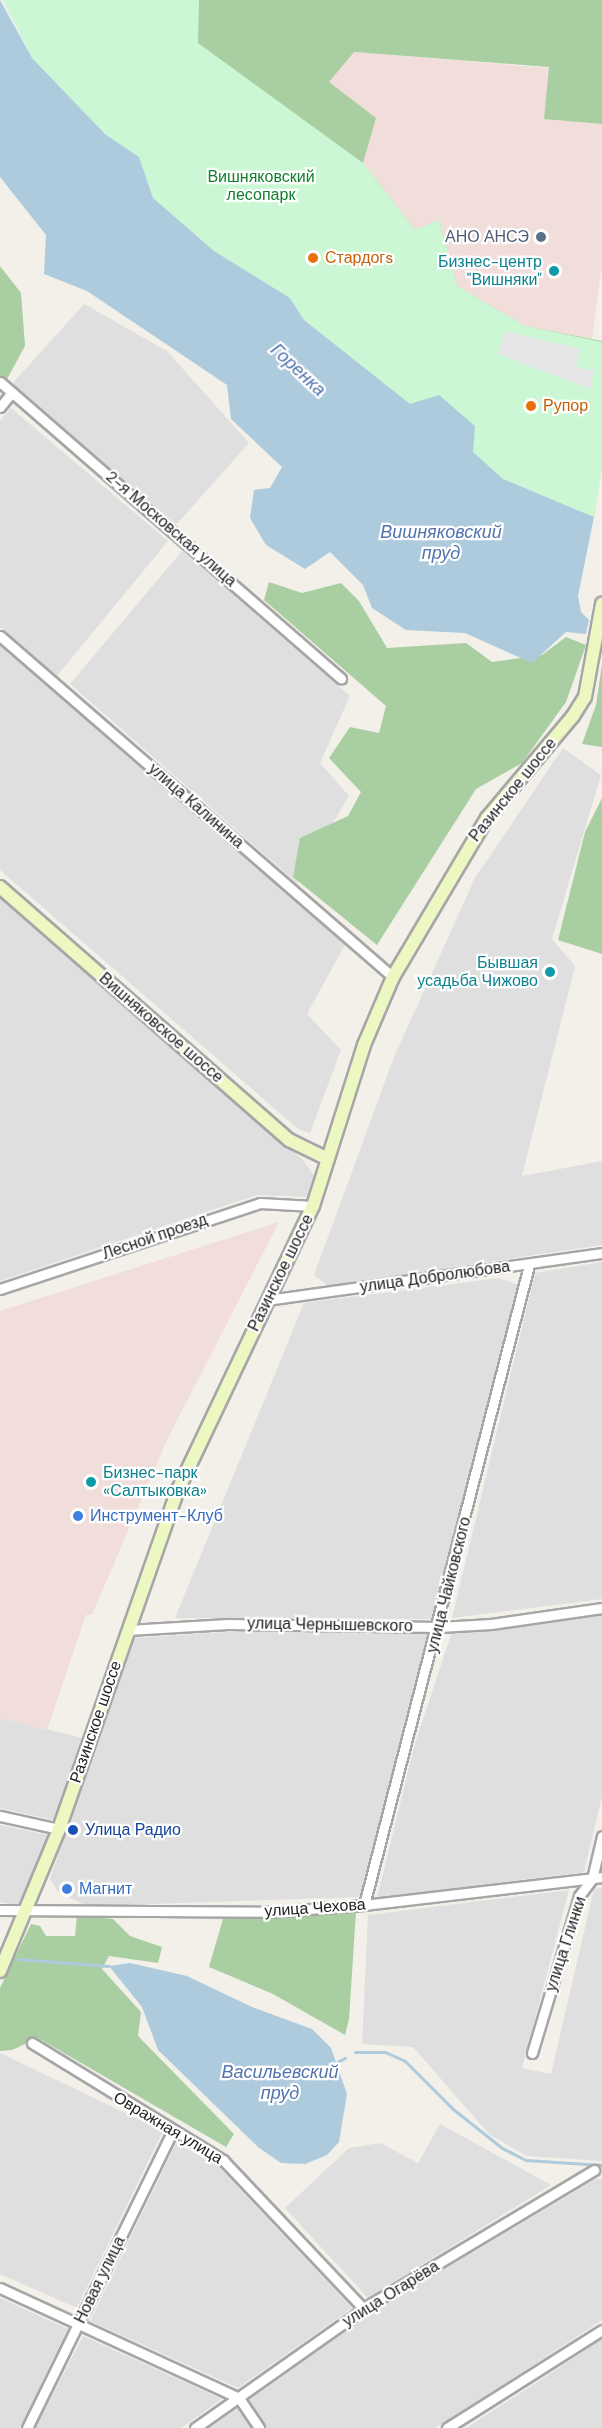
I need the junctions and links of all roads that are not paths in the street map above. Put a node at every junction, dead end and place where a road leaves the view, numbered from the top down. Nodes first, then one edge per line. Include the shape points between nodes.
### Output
1 (0, 382) edge
2 (12, 392) junction
3 (0, 407) edge
4 (602, 604) edge
5 (0, 636) edge
6 (341, 678) dead end
7 (0, 887) edge
8 (393, 976) junction
9 (328, 1159) junction
10 (313, 1206) junction
11 (602, 1254) edge
12 (529, 1264) junction
13 (0, 1289) edge
14 (267, 1300) junction
15 (602, 1608) edge
16 (439, 1627) junction
17 (128, 1630) junction
18 (0, 1816) edge
19 (59, 1829) junction
20 (602, 1836) edge
21 (597, 1878) edge
22 (364, 1905) junction
23 (0, 1910) edge
24 (27, 1912) junction
25 (0, 1971) edge
26 (32, 2043) dead end
27 (532, 2053) dead end
28 (172, 2132) junction
29 (594, 2170) dead end
30 (0, 2288) edge
31 (364, 2309) junction
32 (79, 2325) junction
33 (602, 2330) edge
34 (239, 2398) junction
35 (27, 2428) edge
36 (195, 2428) edge
37 (259, 2428) edge
38 (447, 2428) edge

1 - 2 street, 2-я Московская улица
2 - 3 street
2 - 6 street, 2-я Московская улица
4 - 8 main road, Разинское шоссе via 585,697 573,717 487,818
5 - 8 street, улица Калинина
7 - 9 main road, Вишняковское шоссе via 289,1140
8 - 9 main road, Разинское шоссе via 364,1045
9 - 10 main road, Разинское шоссе
10 - 13 street, Лесной проезд via 260,1203
10 - 14 main road, Разинское шоссе
11 - 12 street, улица Добролюбова
12 - 14 street, улица Добролюбова
12 - 16 street, улица Чайковского
14 - 17 main road, Разинское шоссе via 178,1490
15 - 16 street, улица Чернышевского via 491,1624
16 - 17 street, улица Чернышевского via 228,1624
16 - 22 street, улица Чайковского
17 - 19 main road, Разинское шоссе
18 - 19 street
19 - 24 main road, Разинское шоссе
20 - 21 street, улица Глинки
21 - 22 street, улица Чехова
21 - 27 street, улица Глинки via 579,1896
22 - 24 street, улица Чехова via 215,1913
23 - 24 street, улица Чехова
24 - 25 main road, Разинское шоссе
26 - 28 street, Овражная улица
28 - 31 street, Овражная улица via 224,2160
28 - 32 street, Новая улица
29 - 31 street, улица Огарёва
30 - 32 street
31 - 34 street, улица Огарёва
32 - 34 street
32 - 35 street, Новая улица
33 - 38 street
34 - 36 street, улица Огарёва
34 - 37 street

